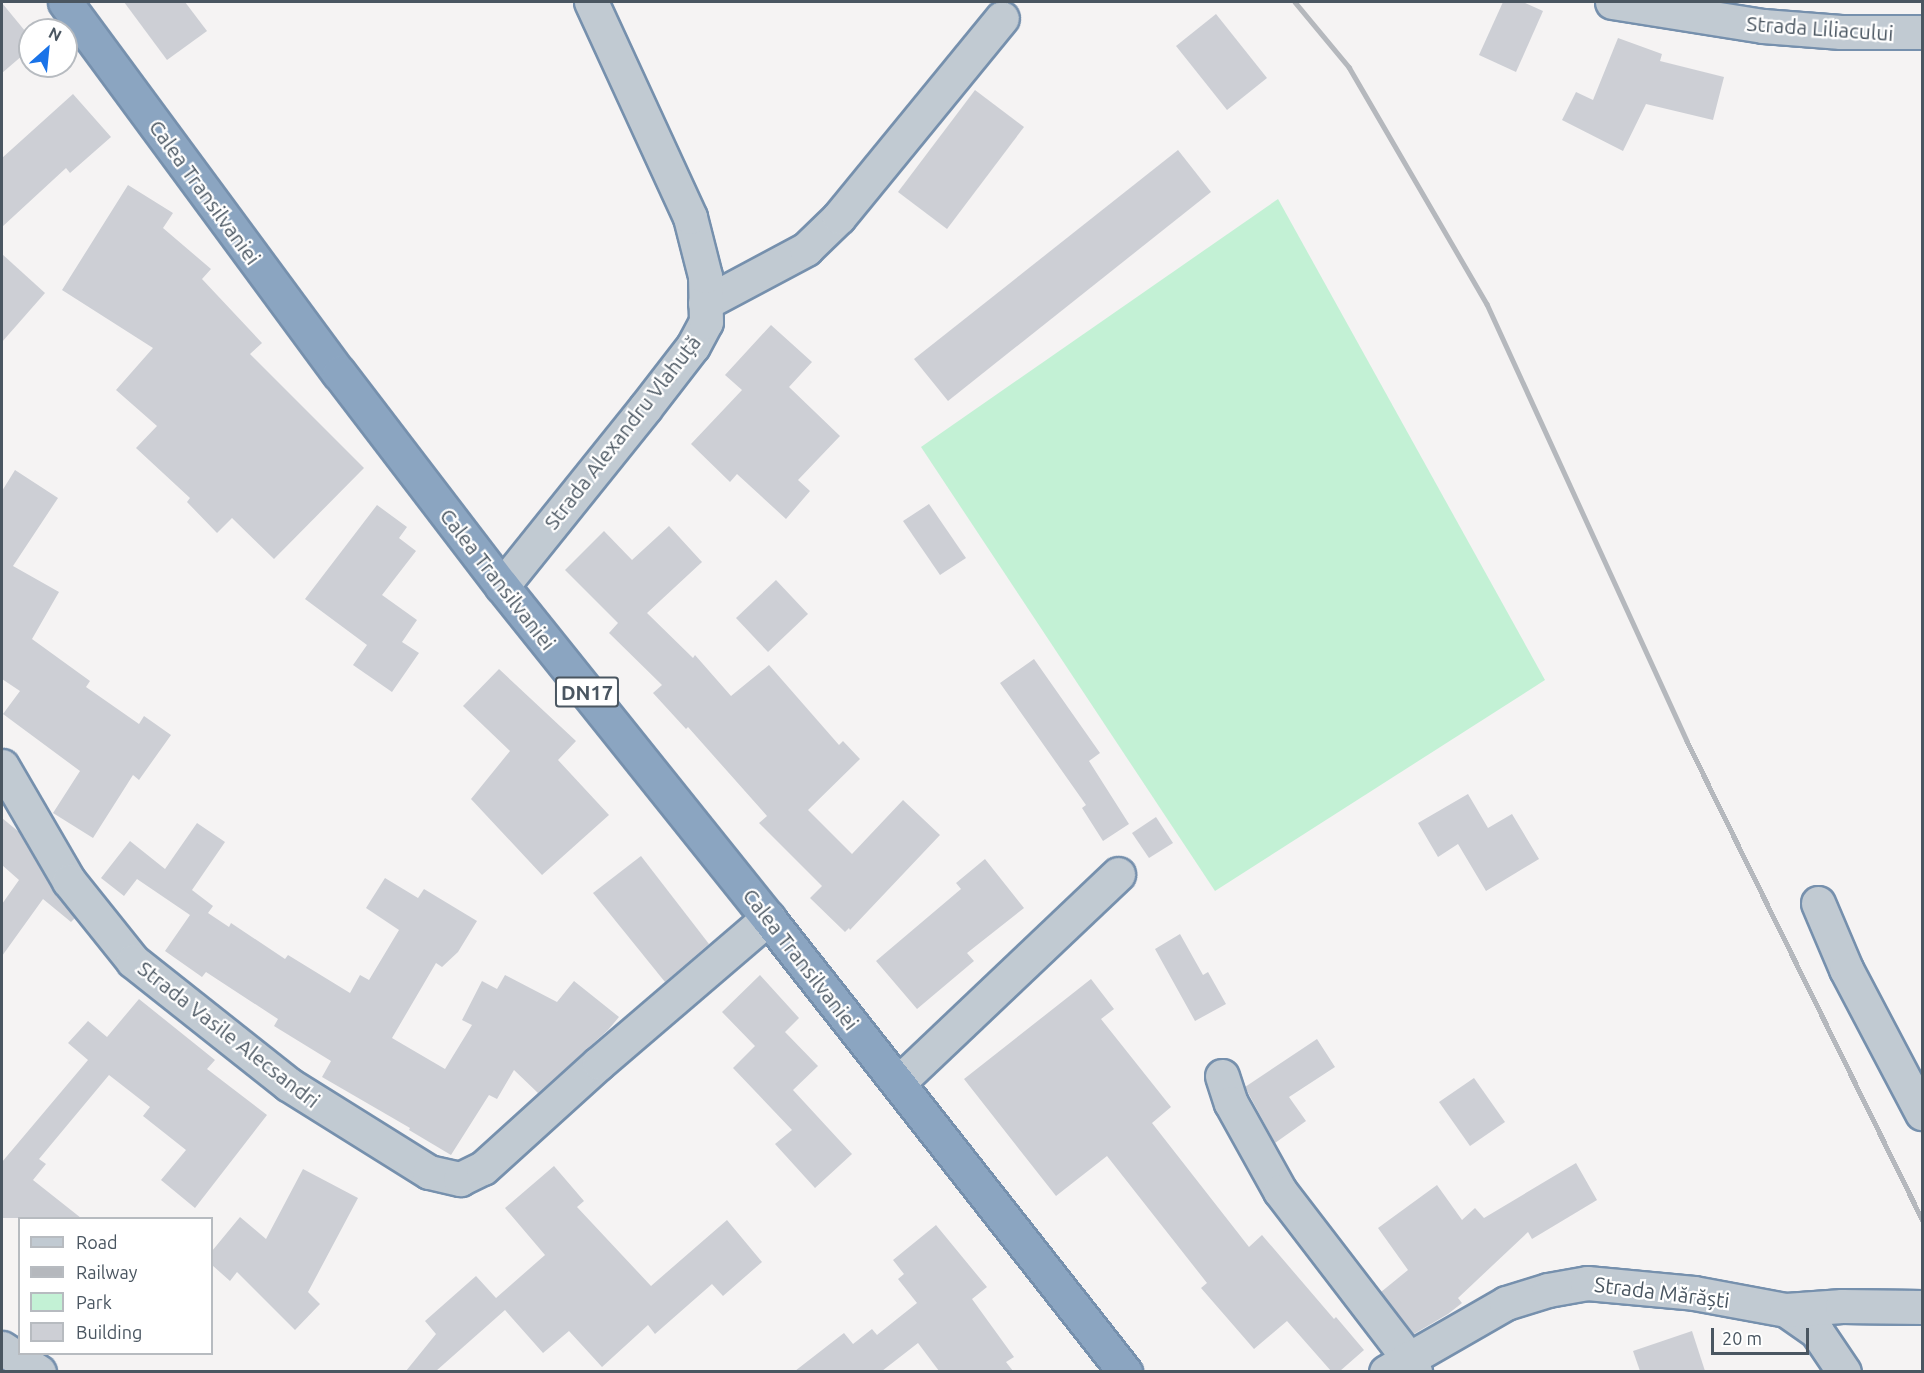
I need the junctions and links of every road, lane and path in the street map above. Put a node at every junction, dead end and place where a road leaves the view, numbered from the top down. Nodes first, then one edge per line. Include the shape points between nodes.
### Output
1 (65, 2) edge
2 (591, 2) edge
3 (1612, 2) edge
4 (1002, 18) dead end
5 (1923, 32) edge
6 (705, 303) junction
7 (502, 586) junction
8 (2, 766) edge
9 (1118, 874) dead end
10 (1818, 903) dead end
11 (768, 918) junction
12 (1222, 1076) dead end
13 (899, 1082) junction
14 (1923, 1113) edge
15 (1923, 1307) edge
16 (1786, 1310) junction
17 (2, 1348) edge
18 (1403, 1367) edge
19 (39, 1371) edge
20 (1125, 1371) edge
21 (1844, 1371) edge

1 - 7 highway, Calea Transilvaniei / DN17
2 - 6 street, Strada Alexandru Vlahuță via 690,217 705,276
3 - 5 street, Strada Liliacului via 1763,26
4 - 6 street via 840,217 806,249
6 - 7 street, Strada Alexandru Vlahuță via 706,322 693,346
7 - 11 highway, Calea Transilvaniei / DN17
8 - 11 street, Strada Vasile Alecsandri via 69,881 133,961 288,1084 429,1172 460,1179 483,1168
9 - 13 street
10 - 14 street via 1846,969
11 - 13 highway, Calea Transilvaniei / DN17
12 - 18 street via 1235,1112 1280,1191
13 - 20 highway, Calea Transilvaniei / DN17
15 - 16 street, Strada Mărăști
16 - 18 street, Strada Mărăști via 1684,1292 1587,1283 1506,1303
16 - 21 street via 1817,1332
17 - 19 street

